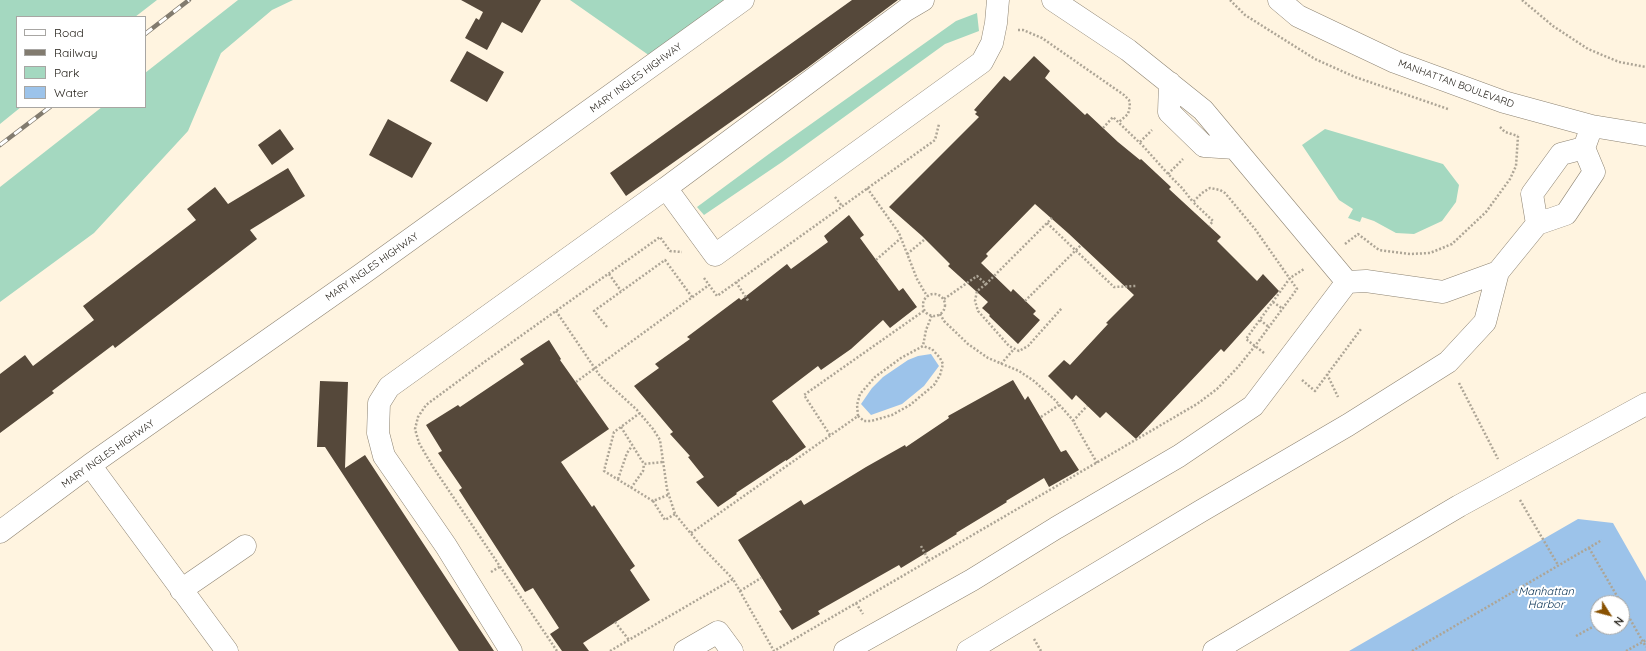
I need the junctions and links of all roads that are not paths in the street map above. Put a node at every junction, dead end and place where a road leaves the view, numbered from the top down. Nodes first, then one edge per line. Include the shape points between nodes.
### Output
1 (743, 0) edge
2 (923, 0) edge
3 (998, 0) edge
4 (1054, 0) edge
5 (1279, 0) edge
6 (1592, 126) junction
7 (1646, 135) edge
8 (1584, 148) junction
9 (666, 188) junction
10 (1537, 224) junction
11 (1498, 272) junction
12 (1347, 282) junction
13 (1646, 404) edge
14 (90, 465) junction
15 (0, 532) edge
16 (245, 546) dead end
17 (182, 590) junction
18 (227, 651) edge
19 (511, 651) edge
20 (685, 651) edge
21 (732, 651) edge
22 (845, 651) edge
23 (968, 651) edge
24 (1214, 651) edge

1 - 14 street, MARY INGLES HIGHWAY via 362,274
2 - 9 street
3 - 9 street via 992,43 982,62 715,255
4 - 12 street via 1128,50 1203,110
5 - 6 street, MANHATTAN BOULEVARD via 1298,16 1395,62 1504,102
6 - 7 street, MANHATTAN BOULEVARD
6 - 8 street
8 - 10 street via 1561,154 1532,194
8 - 10 street via 1594,172 1566,214
9 - 19 street via 389,387 379,403 378,433 384,456 446,546
10 - 11 street
11 - 12 street via 1443,292 1366,281
11 - 23 street via 1486,322 1448,362 1348,425
12 - 22 street via 1253,406 1179,456 972,580
13 - 24 street via 1459,506
14 - 15 street, MARY INGLES HIGHWAY
14 - 17 street
16 - 17 street
17 - 18 street
20 - 21 street via 718,632

